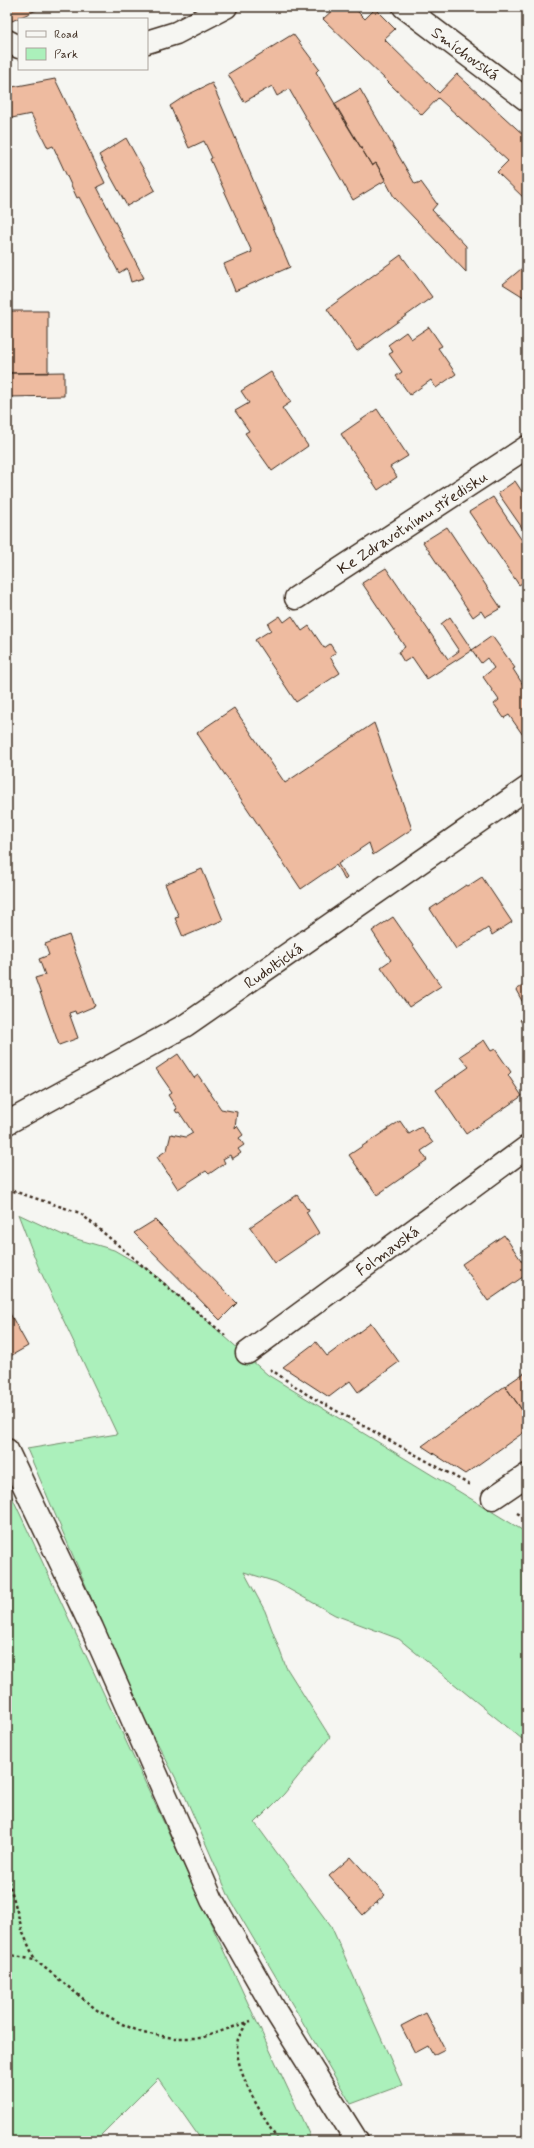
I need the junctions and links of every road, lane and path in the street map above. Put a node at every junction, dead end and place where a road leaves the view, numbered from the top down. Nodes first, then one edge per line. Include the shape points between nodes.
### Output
1 (226, 7) edge
2 (404, 7) edge
3 (7, 41) edge
4 (148, 42) edge
5 (18, 46) edge
6 (527, 100) edge
7 (527, 447) edge
8 (296, 598) dead end
9 (527, 788) edge
10 (7, 1123) edge
11 (527, 1147) edge
12 (247, 1353) dead end
13 (7, 1450) edge
14 (527, 1475) edge
15 (493, 1498) dead end
16 (7, 1875) edge
17 (7, 1954) edge
18 (35, 1960) junction
19 (276, 2012) junction
20 (247, 2022) junction
21 (278, 2141) edge
22 (357, 2141) edge

1 - 4 street via 176,33
2 - 6 street, Smíchovská
3 - 5 street
7 - 8 street, Ke Zdravotnímu středisku
9 - 10 street, Rudoltická via 186,1025
11 - 12 street, Folmavská
13 - 19 street via 92,1628 212,1900
14 - 15 street
16 - 18 path via 23,1933
17 - 18 path
18 - 20 path via 97,2010 143,2033 174,2038 201,2038
19 - 20 path
19 - 22 street
20 - 21 path via 238,2039 240,2066 254,2099

